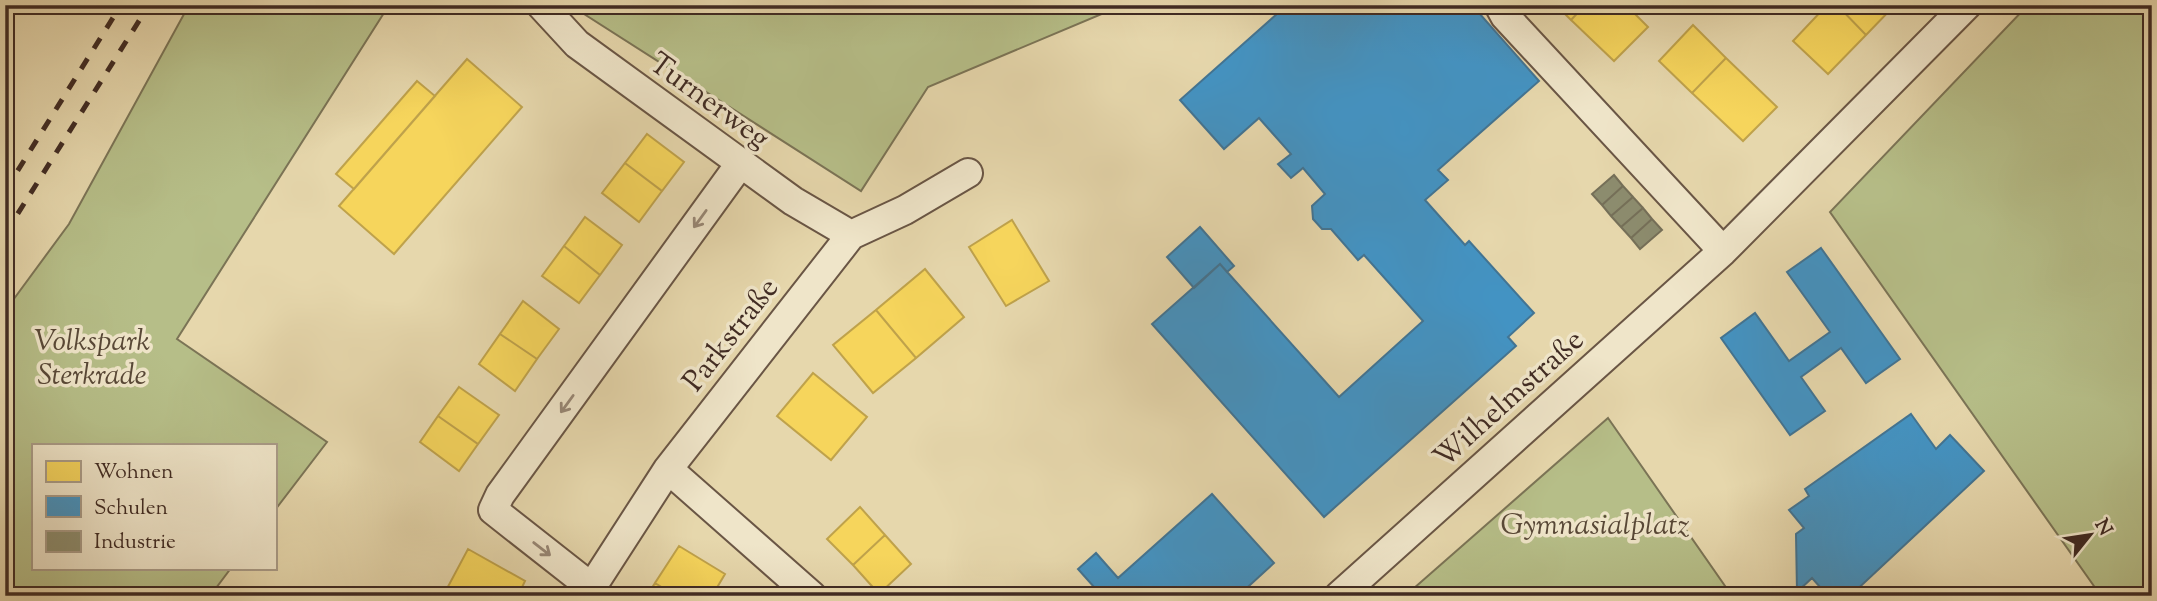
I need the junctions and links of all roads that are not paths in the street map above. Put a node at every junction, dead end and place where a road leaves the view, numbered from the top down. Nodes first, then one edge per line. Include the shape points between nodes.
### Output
1 (541, 5) edge
2 (1499, 5) edge
3 (1967, 5) edge
4 (740, 164) junction
5 (968, 173) dead end
6 (851, 235) junction
7 (1723, 251) junction
8 (668, 469) junction
9 (588, 591) edge
10 (812, 596) edge
11 (1339, 596) edge

1 - 4 street, Turnerweg via 577,44
2 - 7 street
3 - 7 street, Wilhelmstraße
4 - 6 street, Turnerweg
4 -> 9 street, Parkstraße via 500,495 494,510
5 - 6 street, Parkstraße
6 - 8 street, Parkstraße
7 - 11 street, Wilhelmstraße
8 - 9 street, Parkstraße
8 - 10 street

